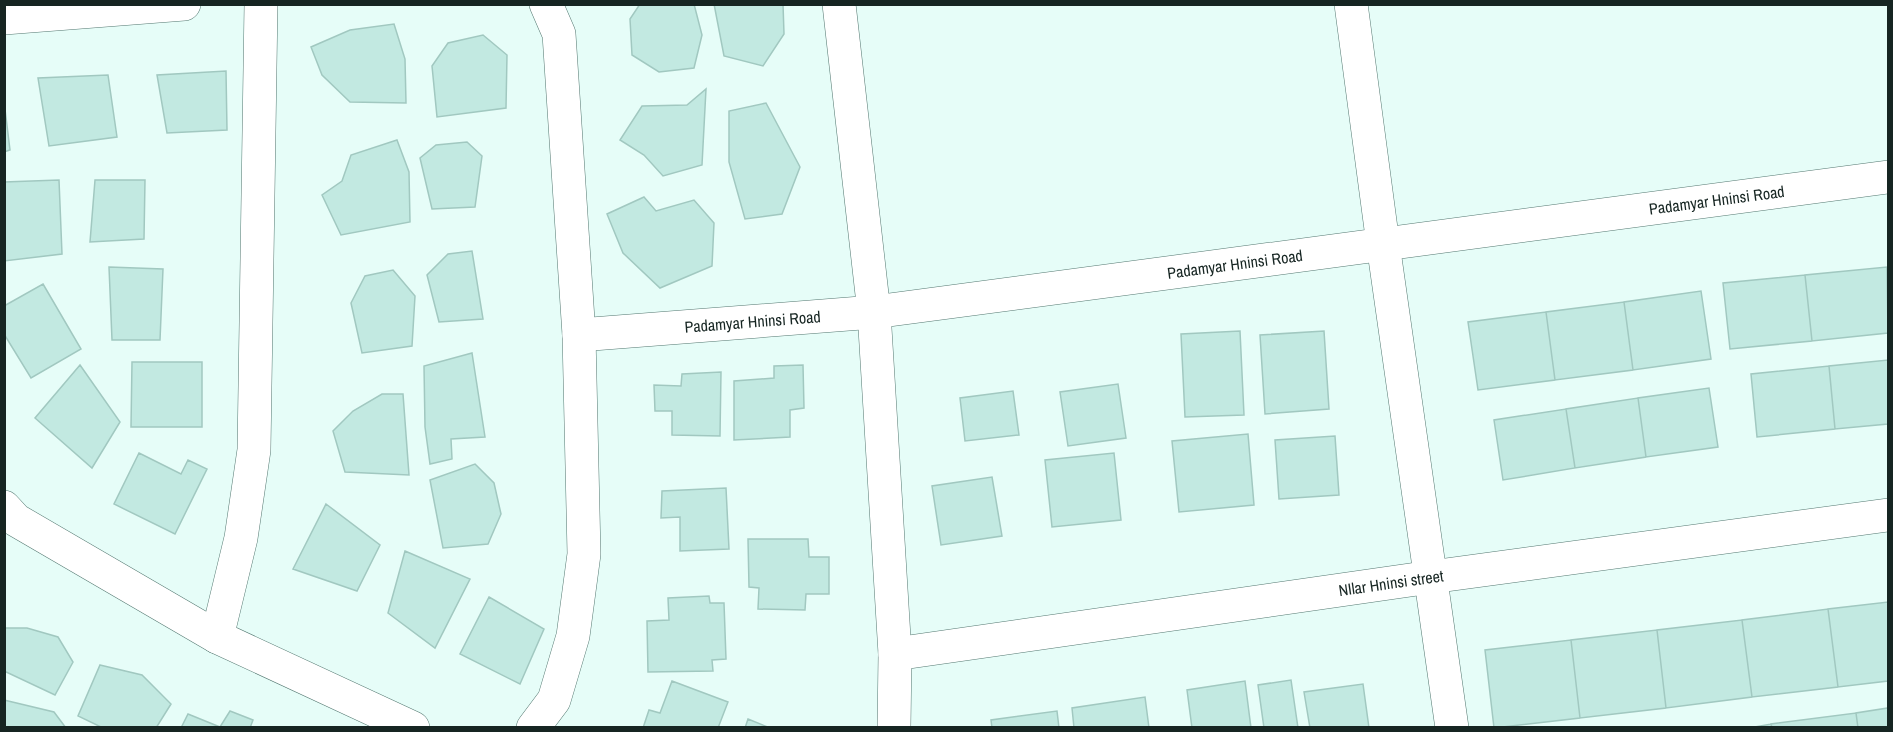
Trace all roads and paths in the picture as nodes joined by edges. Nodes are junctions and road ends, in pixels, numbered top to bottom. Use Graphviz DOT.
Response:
graph roads {
  1 [pos="184,4"];
  2 [pos="261,4"];
  3 [pos="546,4"];
  4 [pos="839,4"];
  5 [pos="1351,4"];
  6 [pos="4,18"];
  7 [pos="1888,177"];
  8 [pos="1383,244"];
  9 [pos="874,312"];
  10 [pos="579,335"];
  11 [pos="4,507"];
  12 [pos="1888,516"];
  13 [pos="1431,577"];
  14 [pos="218,637"];
  15 [pos="895,654"];
  16 [pos="413,728"];
  17 [pos="533,728"];
  18 [pos="894,728"];
  19 [pos="1452,728"];
  1 -- 6 [label="street"];
  2 -- 14 [label="street"];
  3 -- 10 [label="street"];
  4 -- 9 [label="street"];
  5 -- 8 [label="street"];
  7 -- 8 [label="street, Padamyar Hninsi Road"];
  8 -- 9 [label="street, Padamyar Hninsi Road"];
  8 -- 13 [label="street"];
  9 -- 10 [label="street, Padamyar Hninsi Road"];
  9 -- 15 [label="street"];
  10 -- 17 [label="street"];
  11 -- 14 [label="street"];
  12 -- 13 [label="street, NIlar Hninsi street"];
  13 -- 15 [label="street, NIlar Hninsi street"];
  13 -- 19 [label="street"];
  14 -- 16 [label="street"];
  15 -- 18 [label="street"];
}
